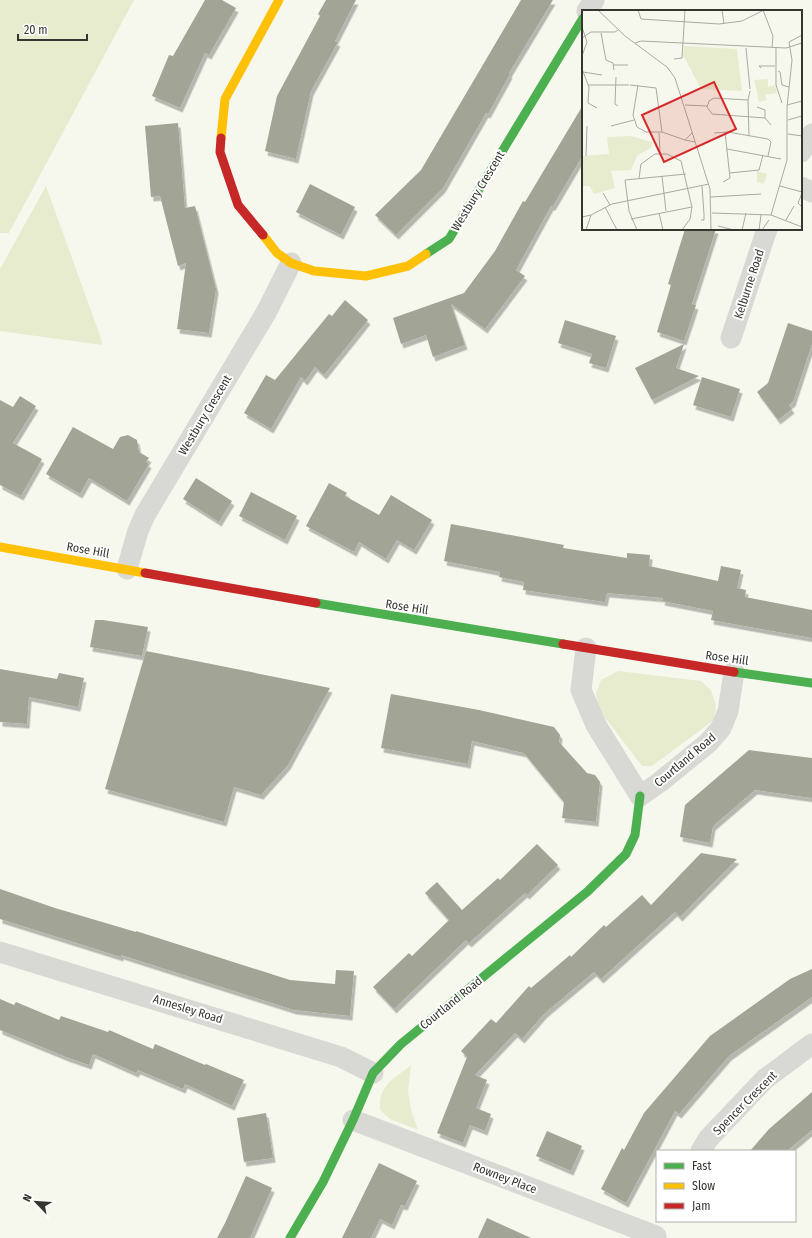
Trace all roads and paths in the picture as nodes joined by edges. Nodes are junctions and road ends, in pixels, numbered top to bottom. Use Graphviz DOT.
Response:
graph roads {
  1 [pos="280,0"];
  2 [pos="594,0"];
  3 [pos="588,10"];
  4 [pos="582,20"];
  5 [pos="812,134"];
  6 [pos="802,150"];
  7 [pos="802,187"];
  8 [pos="812,192"];
  9 [pos="767,230"];
  10 [pos="291,263"];
  11 [pos="731,338"];
  12 [pos="0,547"];
  13 [pos="127,569"];
  14 [pos="586,648"];
  15 [pos="734,672"];
  16 [pos="812,683"];
  17 [pos="640,796"];
  18 [pos="0,952"];
  19 [pos="812,1044"];
  20 [pos="373,1073"];
  21 [pos="353,1120"];
  22 [pos="702,1150"];
  23 [pos="659,1232"];
  24 [pos="290,1238"];
  1 -- 10 [label="street, Westbury Crescent"];
  2 -- 3 [label="street"];
  4 -- 10 [label="street, Westbury Crescent"];
  5 -- 6 [label="street"];
  7 -- 8 [label="street"];
  9 -- 11 [label="street, Kelburne Road"];
  10 -- 13 [label="street, Westbury Crescent"];
  12 -- 13 [label="street, Rose Hill"];
  13 -- 14 [label="street, Rose Hill"];
  14 -- 15 [label="street, Rose Hill"];
  14 -- 17 [label="street"];
  15 -- 16 [label="street, Rose Hill"];
  15 -- 17 [label="street, Courtland Road"];
  17 -- 20 [label="street, Courtland Road"];
  18 -- 20 [label="street, Annesley Road"];
  19 -- 22 [label="street, Spencer Crescent"];
  20 -- 21 [label="street, Courtland Road"];
  21 -- 23 [label="street, Rowney Place"];
  21 -- 24 [label="street, Courtland Road"];
}
